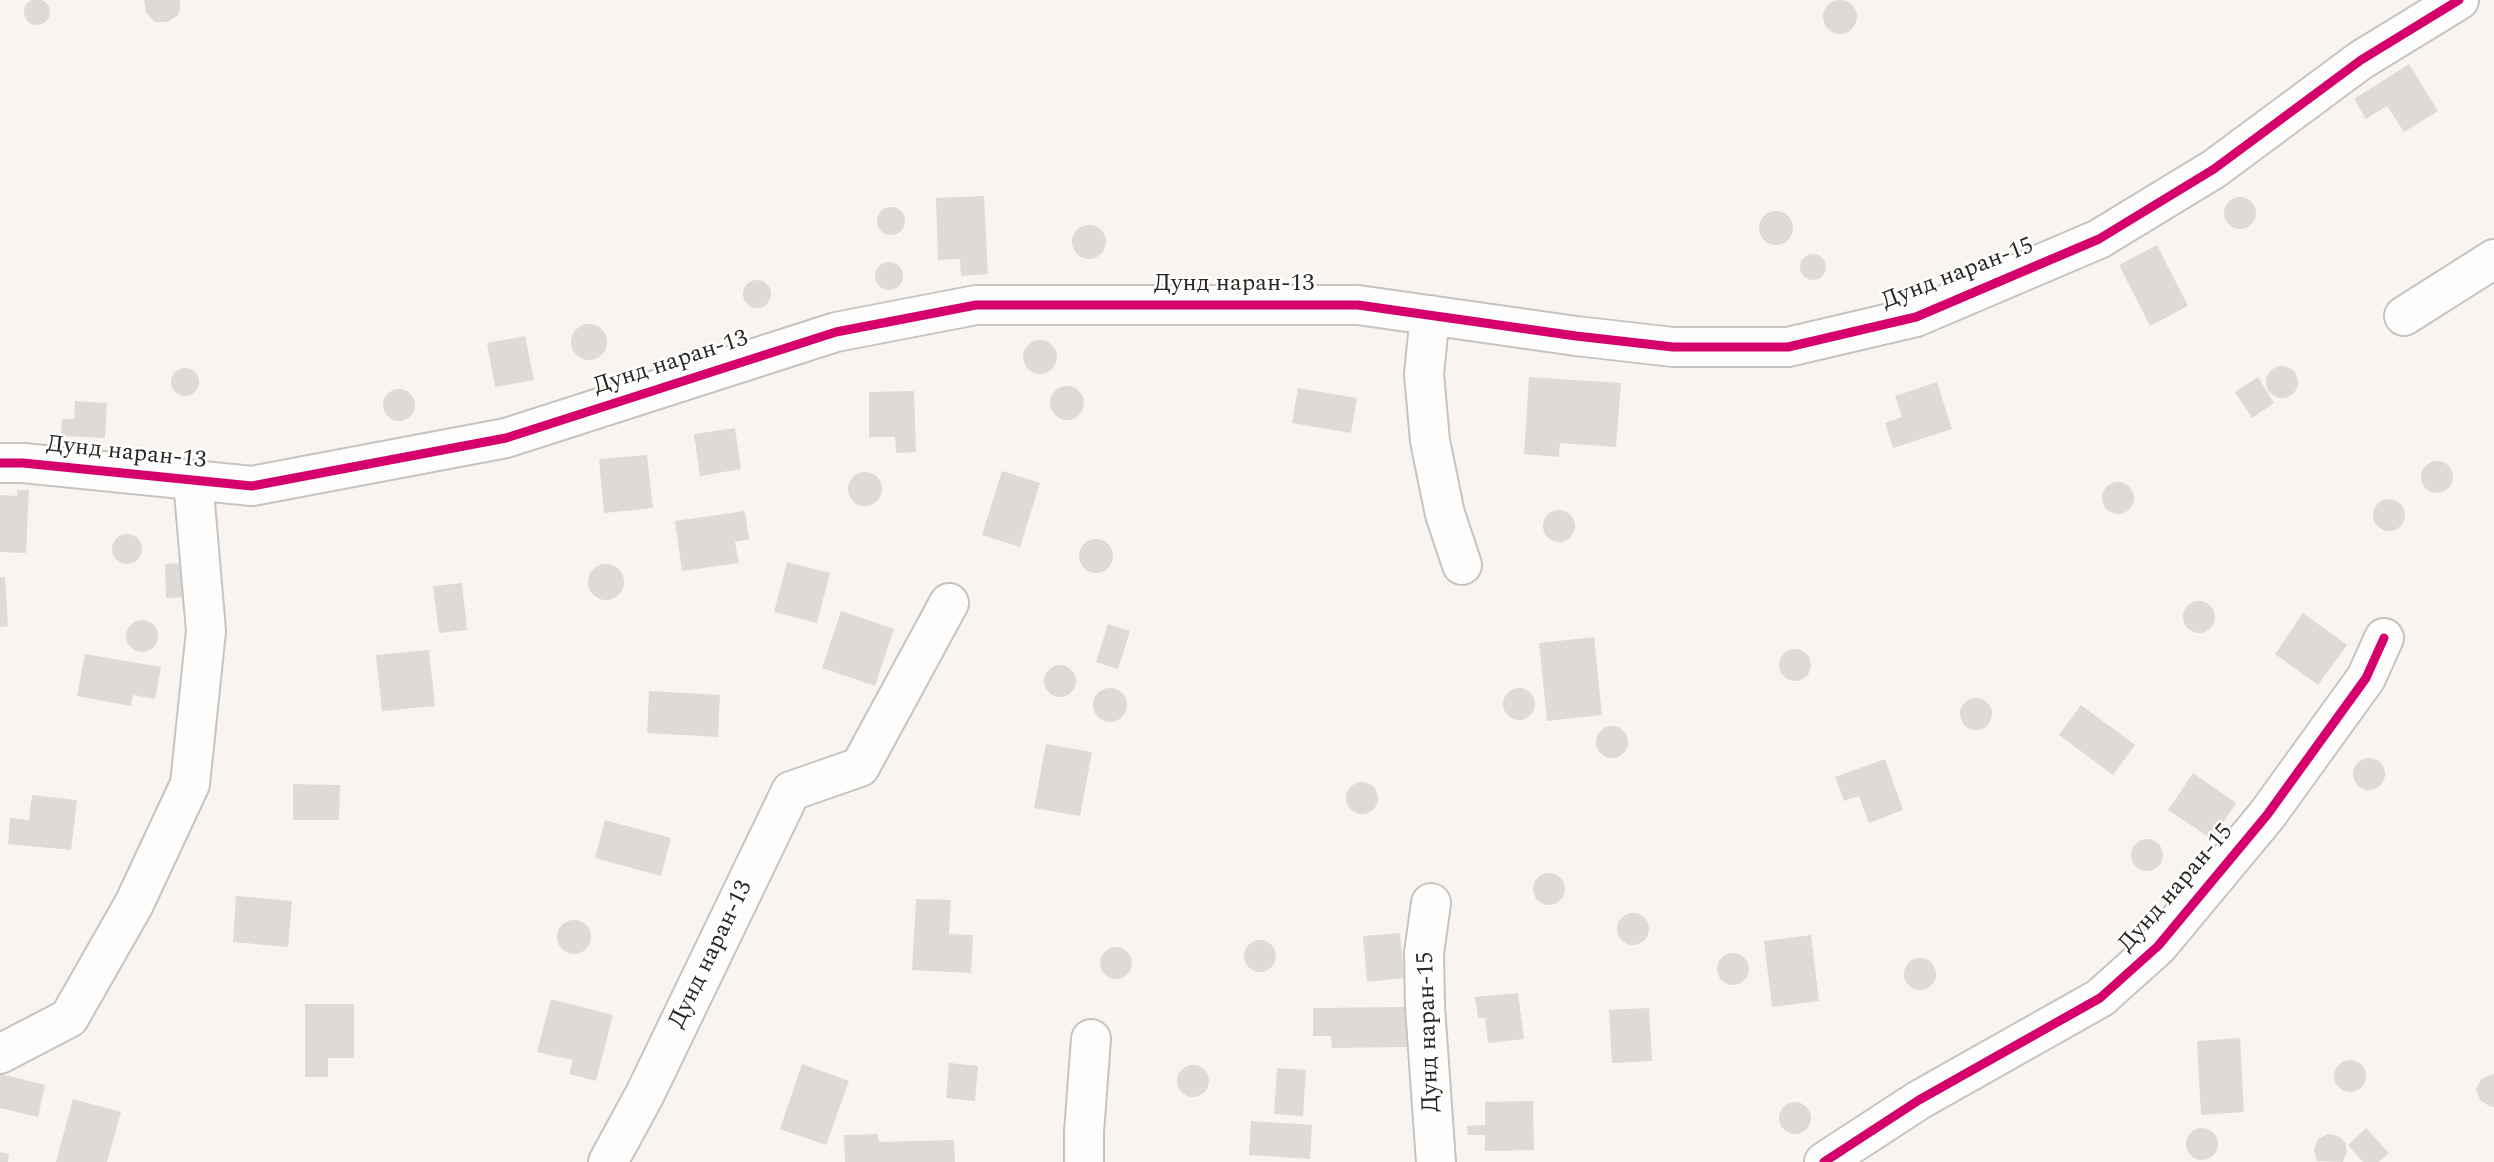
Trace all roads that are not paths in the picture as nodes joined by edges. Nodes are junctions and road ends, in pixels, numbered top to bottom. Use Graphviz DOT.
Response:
graph roads {
  1 [pos="2459,0"];
  2 [pos="2494,259"];
  3 [pos="1358,304"];
  4 [pos="1430,315"];
  5 [pos="2403,316"];
  6 [pos="0,463"];
  7 [pos="193,480"];
  8 [pos="1462,565"];
  9 [pos="950,603"];
  10 [pos="2384,638"];
  11 [pos="1431,903"];
  12 [pos="1091,1039"];
  13 [pos="0,1054"];
  14 [pos="608,1162"];
  15 [pos="1084,1162"];
  16 [pos="1436,1162"];
  17 [pos="1825,1162"];
  1 -- 4 [label="street, Дунд наран-15"];
  2 -- 5 [label="street"];
  3 -- 4 [label="street, Дунд наран-15"];
  3 -- 7 [label="street, Дунд наран-13"];
  4 -- 8 [label="street"];
  6 -- 7 [label="street, Дунд наран-13"];
  7 -- 13 [label="street, Дунд наран-13"];
  9 -- 14 [label="street, Дунд наран-13"];
  10 -- 17 [label="street, Дунд наран-15"];
  11 -- 16 [label="street, Дунд наран-15"];
  12 -- 15 [label="street"];
}
